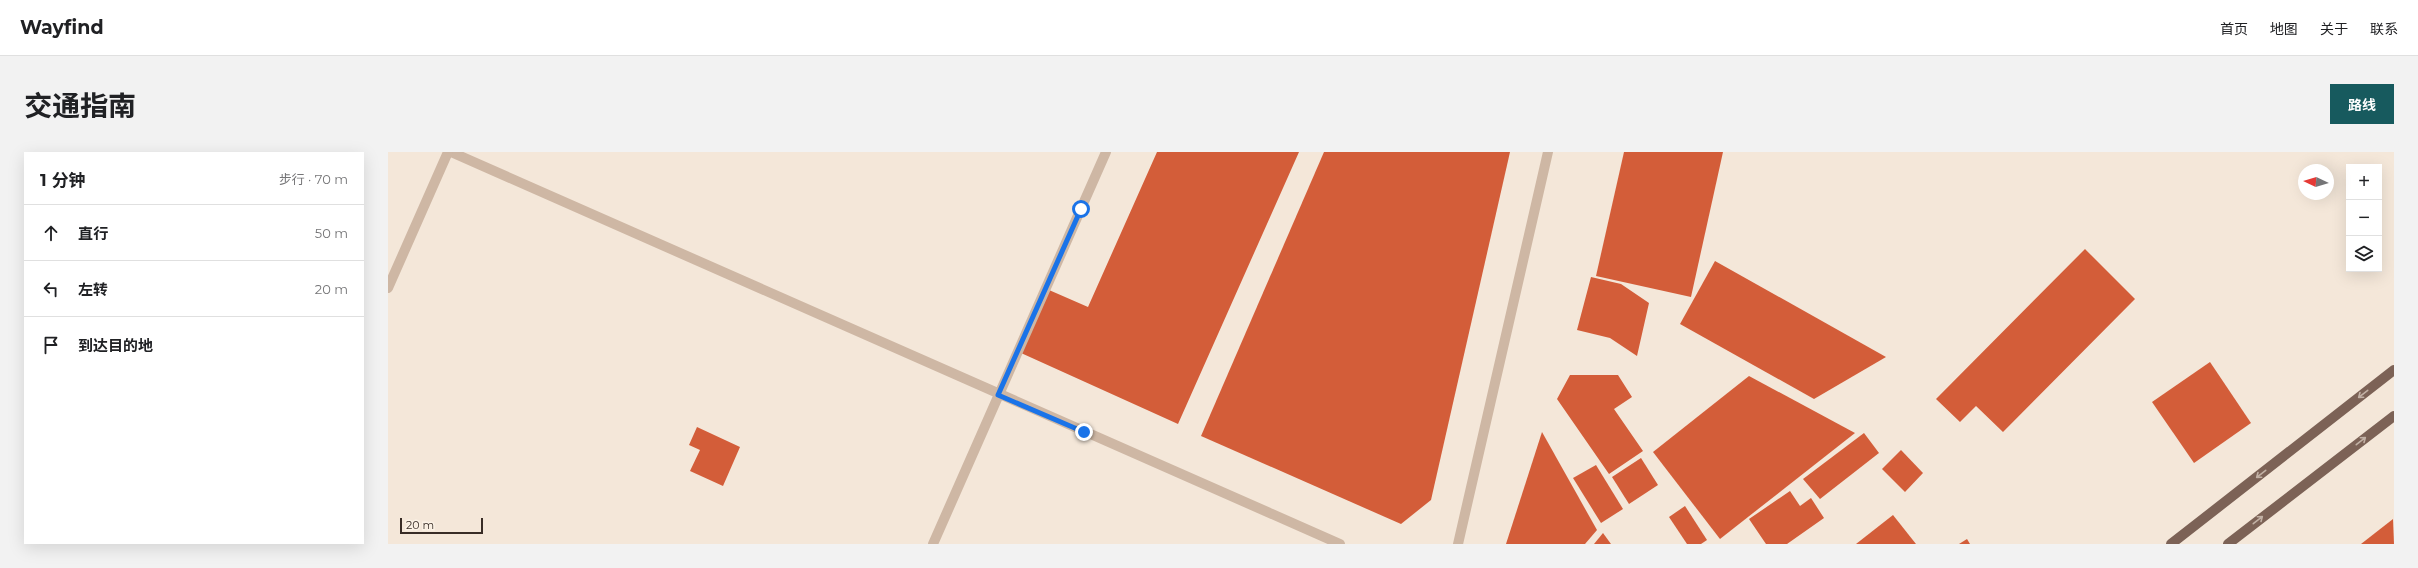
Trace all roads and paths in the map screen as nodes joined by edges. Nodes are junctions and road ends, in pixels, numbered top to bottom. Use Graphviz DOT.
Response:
graph roads {
  1 [pos="450,152"];
  2 [pos="1106,152"];
  3 [pos="1548,152"];
  4 [pos="388,288"];
  5 [pos="2394,370"];
  6 [pos="998,395"];
  7 [pos="2394,416"];
  8 [pos="933,544"];
  9 [pos="1340,544"];
  10 [pos="1458,544"];
  11 [pos="2170,544"];
  12 [pos="2228,544"];
  1 -- 4 [label="street"];
  1 -- 6 [label="street"];
  2 -- 6 [label="street"];
  3 -- 10 [label="street"];
  5 -- 11 [label="main road, one-way"];
  6 -- 8 [label="street"];
  6 -- 9 [label="street"];
  12 -- 7 [label="main road, one-way"];
}
